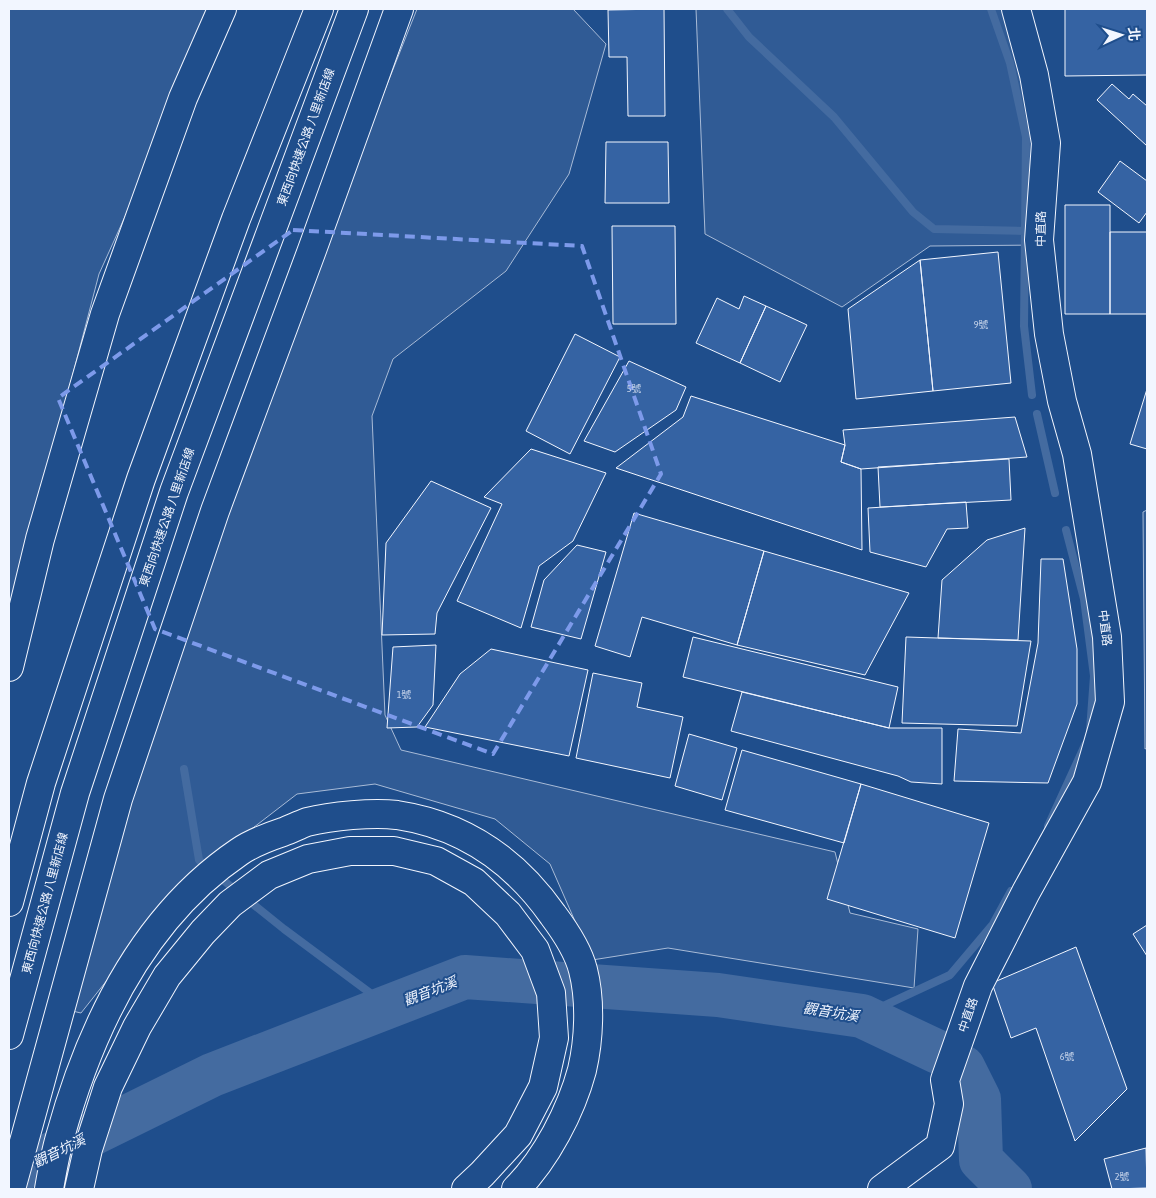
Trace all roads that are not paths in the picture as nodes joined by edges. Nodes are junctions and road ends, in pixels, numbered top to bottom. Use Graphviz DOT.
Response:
graph roads {
  1 [pos="222,9"];
  2 [pos="319,9"];
  3 [pos="354,9"];
  4 [pos="399,9"];
  5 [pos="1016,9"];
  6 [pos="9,667"];
  7 [pos="9,902"];
  8 [pos="9,1035"];
  9 [pos="10,1189"];
  10 [pos="49,1189"];
  11 [pos="79,1189"];
  12 [pos="466,1189"];
  13 [pos="516,1189"];
  14 [pos="882,1189"];
  1 -- 6 [label="main road"];
  2 -- 7 [label="main road"];
  3 -- 8 [label="main road, 東西向快速公路 八里新店線"];
  4 -- 9 [label="main road"];
  5 -- 14 [label="main road, 中直路"];
  10 -- 13 [label="main road"];
  11 -- 12 [label="main road"];
}
